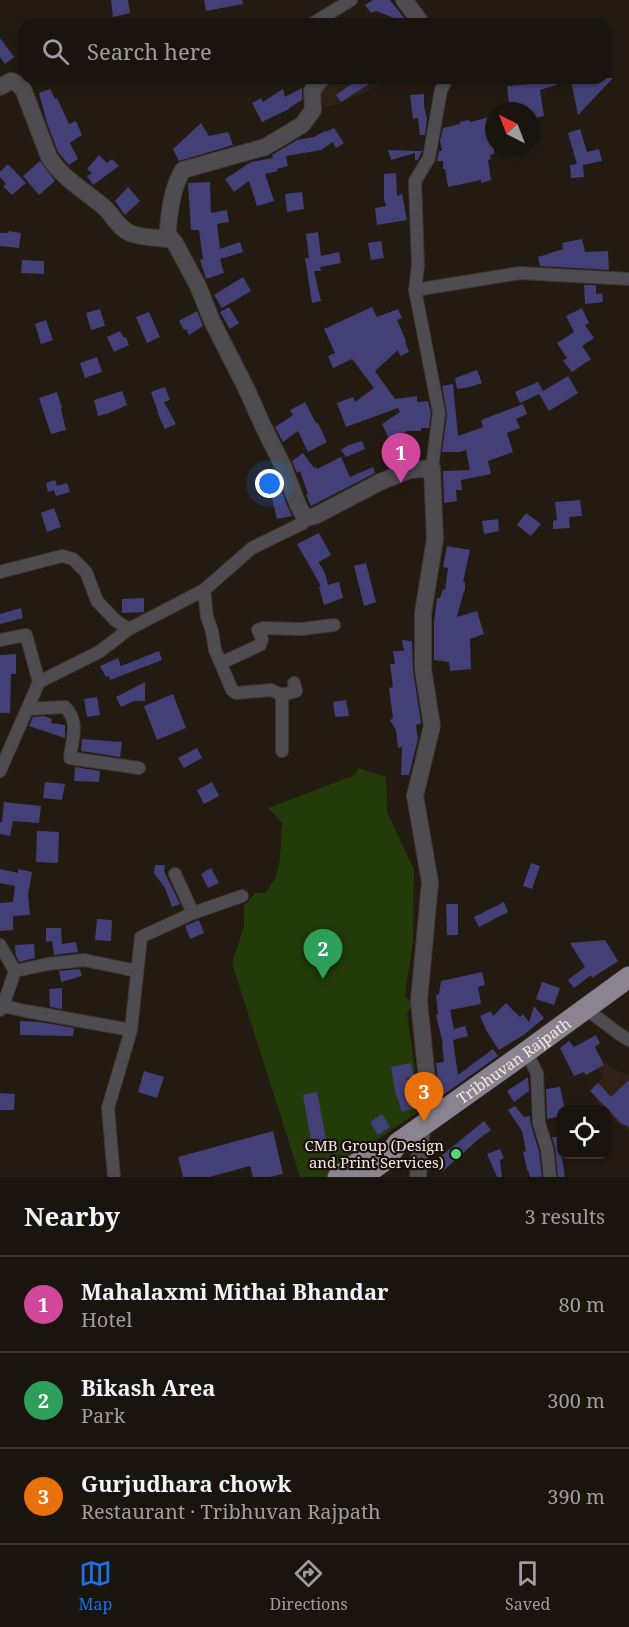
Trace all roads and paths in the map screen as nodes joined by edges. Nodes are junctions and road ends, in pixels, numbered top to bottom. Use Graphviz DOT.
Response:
graph roads {
  1 [pos="351,0"];
  2 [pos="404,0"];
  3 [pos="322,18"];
  4 [pos="418,18"];
  5 [pos="18,84"];
  6 [pos="18,84"];
  7 [pos="317,84"];
  8 [pos="444,84"];
  9 [pos="0,87"];
  10 [pos="167,239"];
  11 [pos="629,279"];
  12 [pos="415,290"];
  13 [pos="432,468"];
  14 [pos="304,518"];
  15 [pos="0,572"];
  16 [pos="204,590"];
  17 [pos="334,625"];
  18 [pos="129,629"];
  19 [pos="0,640"];
  20 [pos="221,663"];
  21 [pos="39,682"];
  22 [pos="294,683"];
  23 [pos="282,695"];
  24 [pos="28,710"];
  25 [pos="282,751"];
  26 [pos="139,768"];
  27 [pos="0,771"];
  28 [pos="175,874"];
  29 [pos="242,896"];
  30 [pos="193,913"];
  31 [pos="0,945"];
  32 [pos="136,970"];
  33 [pos="15,971"];
  34 [pos="629,977"];
  35 [pos="2,1008"];
  36 [pos="586,1009"];
  37 [pos="131,1030"];
  38 [pos="629,1040"];
  39 [pos="526,1052"];
  40 [pos="427,1122"];
  41 [pos="398,1143"];
  42 [pos="114,1177"];
  43 [pos="339,1177"];
  44 [pos="362,1177"];
  45 [pos="418,1177"];
  46 [pos="550,1177"];
  1 -- 3 [label="street"];
  2 -- 4 [label="street"];
  5 -- 10 [label="street"];
  6 -- 9 [label="street"];
  7 -- 10 [label="street"];
  8 -- 12 [label="street"];
  10 -- 14 [label="street"];
  11 -- 12 [label="street"];
  12 -- 13 [label="street"];
  13 -- 14 [label="street"];
  13 -- 40 [label="street"];
  14 -- 16 [label="street"];
  15 -- 18 [label="street"];
  16 -- 18 [label="street"];
  16 -- 20 [label="street"];
  17 -- 20 [label="street"];
  18 -- 21 [label="street"];
  19 -- 21 [label="street"];
  20 -- 23 [label="street"];
  21 -- 24 [label="street"];
  22 -- 23 [label="street"];
  23 -- 25 [label="street"];
  24 -- 26 [label="street"];
  24 -- 27 [label="street"];
  28 -- 30 [label="street"];
  29 -- 30 [label="street"];
  30 -- 32 [label="street"];
  31 -- 33 [label="street"];
  32 -- 33 [label="street"];
  32 -- 37 [label="street"];
  33 -- 35 [label="street"];
  34 -- 36 [label="highway, Tribhuvan Rajpath"];
  35 -- 37 [label="street"];
  36 -- 38 [label="street"];
  36 -- 39 [label="highway, Tribhuvan Rajpath"];
  37 -- 42 [label="street"];
  39 -- 40 [label="highway, Tribhuvan Rajpath"];
  39 -- 46 [label="street"];
  40 -- 41 [label="highway, Tribhuvan Rajpath"];
  40 -- 45 [label="street"];
  41 -- 43 [label="highway, Tribhuvan Rajpath"];
  41 -- 44 [label="highway, Tribhuvan Rajpath"];
}
